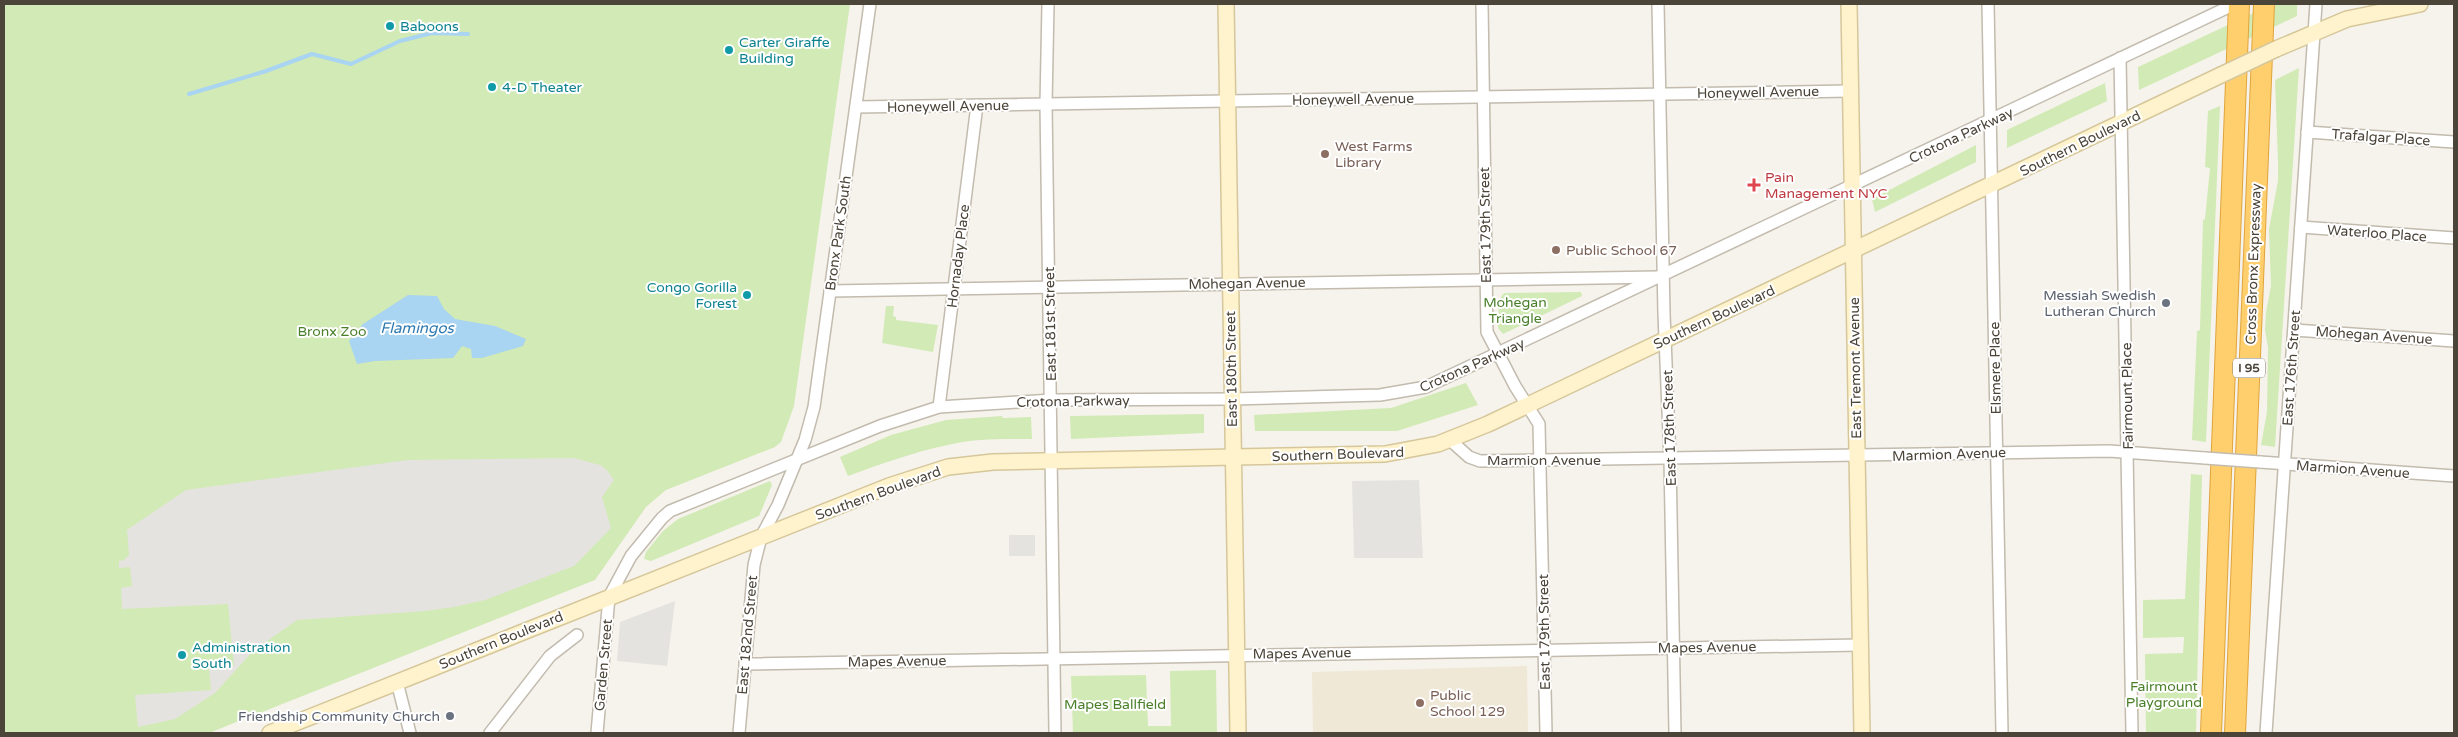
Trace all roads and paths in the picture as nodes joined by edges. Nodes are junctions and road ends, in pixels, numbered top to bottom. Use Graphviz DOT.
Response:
graph roads {
  1 [pos="870,4"];
  2 [pos="1048,4"];
  3 [pos="1226,4"];
  4 [pos="1482,4"];
  5 [pos="1658,4"];
  6 [pos="1849,4"];
  7 [pos="1988,4"];
  8 [pos="2264,4"];
  9 [pos="2316,4"];
  10 [pos="2420,4"];
  11 [pos="2233,6"];
  12 [pos="2314,32"];
  13 [pos="2120,58"];
  14 [pos="1850,91"];
  15 [pos="1660,93"];
  16 [pos="1483,97"];
  17 [pos="1226,100"];
  18 [pos="1046,104"];
  19 [pos="977,105"];
  20 [pos="856,108"];
  21 [pos="1990,121"];
  22 [pos="2122,123"];
  23 [pos="2307,132"];
  24 [pos="2454,142"];
  25 [pos="1993,185"];
  26 [pos="1852,187"];
  27 [pos="2301,227"];
  28 [pos="2454,238"];
  29 [pos="1853,251"];
  30 [pos="1663,276"];
  31 [pos="1486,279"];
  32 [pos="1230,284"];
  33 [pos="1050,287"];
  34 [pos="954,288"];
  35 [pos="830,291"];
  36 [pos="2294,330"];
  37 [pos="1666,339"];
  38 [pos="2454,341"];
  39 [pos="1498,354"];
  40 [pos="1052,400"];
  41 [pos="1232,400"];
  42 [pos="1527,406"];
  43 [pos="939,408"];
  44 [pos="1450,440"];
  45 [pos="1996,452"];
  46 [pos="2128,452"];
  47 [pos="1234,456"];
  48 [pos="1857,456"];
  49 [pos="1670,459"];
  50 [pos="796,460"];
  51 [pos="1050,460"];
  52 [pos="1540,460"];
  53 [pos="2284,464"];
  54 [pos="2454,476"];
  55 [pos="761,537"];
  56 [pos="609,597"];
  57 [pos="577,635"];
  58 [pos="1860,645"];
  59 [pos="1673,647"];
  60 [pos="1544,650"];
  61 [pos="1236,654"];
  62 [pos="1053,658"];
  63 [pos="745,664"];
  64 [pos="397,682"];
  65 [pos="270,733"];
  66 [pos="410,733"];
  67 [pos="490,733"];
  68 [pos="597,733"];
  69 [pos="739,733"];
  70 [pos="1055,733"];
  71 [pos="1238,733"];
  72 [pos="1546,733"];
  73 [pos="1674,733"];
  74 [pos="1862,733"];
  75 [pos="2002,733"];
  76 [pos="2132,733"];
  77 [pos="2211,733"];
  78 [pos="2235,733"];
  79 [pos="2266,733"];
  1 -- 20 [label="street, Bronx Park South"];
  2 -- 18 [label="street, East 181st Street"];
  3 -- 17 [label="main road, East 180th Street"];
  4 -- 16 [label="street, East 179th Street"];
  5 -- 15 [label="street, East 178th Street"];
  6 -- 14 [label="main road, East Tremont Avenue"];
  7 -- 21 [label="street, Elsmere Place"];
  8 -- 78 [label="highway, Cross Bronx Expressway / I 95"];
  9 -- 12 [label="street, East 176th Street"];
  10 -- 12 [label="main road, Southern Boulevard"];
  11 -- 13 [label="street, Crotona Parkway"];
  11 -- 77 [label="highway, Cross Bronx Expressway / I 95"];
  12 -- 22 [label="main road, Southern Boulevard, bridge"];
  12 -- 23 [label="street, East 176th Street"];
  13 -- 21 [label="street, Crotona Parkway"];
  13 -- 22 [label="street, Fairmount Place"];
  14 -- 15 [label="street, Honeywell Avenue"];
  14 -- 26 [label="main road, East Tremont Avenue"];
  15 -- 16 [label="street, Honeywell Avenue"];
  15 -- 30 [label="street, East 178th Street"];
  16 -- 17 [label="street, Honeywell Avenue"];
  16 -- 31 [label="street, East 179th Street"];
  17 -- 18 [label="street, Honeywell Avenue"];
  17 -- 32 [label="main road, East 180th Street"];
  18 -- 19 [label="street, Honeywell Avenue"];
  18 -- 33 [label="street, East 181st Street"];
  19 -- 20 [label="street, Honeywell Avenue"];
  19 -- 34 [label="street, Hornaday Place"];
  20 -- 35 [label="street, Bronx Park South"];
  21 -- 25 [label="street, Elsmere Place"];
  21 -- 26 [label="street, Crotona Parkway"];
  22 -- 25 [label="main road, Southern Boulevard"];
  22 -- 46 [label="street, Fairmount Place"];
  23 -- 24 [label="street, Trafalgar Place"];
  23 -- 27 [label="street, East 176th Street"];
  25 -- 29 [label="main road, Southern Boulevard"];
  25 -- 45 [label="street, Elsmere Place"];
  26 -- 29 [label="main road, East Tremont Avenue"];
  26 -- 30 [label="street, Crotona Parkway"];
  27 -- 28 [label="street, Waterloo Place"];
  27 -- 36 [label="street, East 176th Street"];
  29 -- 37 [label="main road, Southern Boulevard"];
  29 -- 48 [label="main road, East Tremont Avenue"];
  30 -- 31 [label="street, Mohegan Avenue"];
  30 -- 37 [label="street, East 178th Street"];
  30 -- 39 [label="street, Crotona Parkway"];
  31 -- 32 [label="street, Mohegan Avenue"];
  31 -- 39 [label="street, East 179th Street"];
  32 -- 33 [label="street, Mohegan Avenue"];
  32 -- 41 [label="main road, East 180th Street"];
  33 -- 34 [label="street, Mohegan Avenue"];
  33 -- 40 [label="street, East 181st Street"];
  34 -- 35 [label="street, Mohegan Avenue"];
  34 -- 43 [label="street, Hornaday Place"];
  35 -- 50 [label="street, Bronx Park South"];
  36 -- 38 [label="street, Mohegan Avenue"];
  36 -- 53 [label="street, East 176th Street"];
  37 -- 42 [label="main road, Southern Boulevard"];
  37 -- 49 [label="street, East 178th Street"];
  39 -- 41 [label="street, Crotona Parkway"];
  39 -- 42 [label="street, East 179th Street"];
  40 -- 41 [label="street, Crotona Parkway"];
  40 -- 43 [label="street, Crotona Parkway"];
  40 -- 51 [label="street, East 181st Street"];
  41 -- 47 [label="main road, East 180th Street"];
  42 -- 44 [label="main road, Southern Boulevard"];
  42 -- 52 [label="street, East 179th Street"];
  43 -- 50 [label="street, Crotona Parkway"];
  44 -- 47 [label="main road, Southern Boulevard"];
  44 -- 52 [label="street, Marmion Avenue"];
  45 -- 46 [label="street, Marmion Avenue"];
  45 -- 48 [label="street, Marmion Avenue"];
  45 -- 75 [label="street, Elsmere Place"];
  46 -- 53 [label="street, Marmion Avenue, bridge"];
  46 -- 76 [label="street, Fairmount Place"];
  47 -- 51 [label="main road, Southern Boulevard"];
  47 -- 61 [label="main road, East 180th Street"];
  48 -- 49 [label="street, Marmion Avenue"];
  48 -- 58 [label="main road, East Tremont Avenue"];
  49 -- 52 [label="street, Marmion Avenue"];
  49 -- 59 [label="street, East 178th Street"];
  50 -- 55 [label="street, Bronx Park South"];
  50 -- 56 [label="street, Crotona Parkway"];
  51 -- 55 [label="main road, Southern Boulevard"];
  51 -- 62 [label="street, East 181st Street"];
  52 -- 60 [label="street, East 179th Street"];
  53 -- 54 [label="street, Marmion Avenue"];
  53 -- 79 [label="street, East 176th Street"];
  55 -- 56 [label="main road, Southern Boulevard"];
  55 -- 63 [label="street, East 182nd Street"];
  56 -- 64 [label="main road, Southern Boulevard"];
  56 -- 68 [label="street, Garden Street"];
  57 -- 67 [label="street"];
  58 -- 59 [label="street, Mapes Avenue"];
  58 -- 74 [label="main road, East Tremont Avenue"];
  59 -- 60 [label="street, Mapes Avenue"];
  59 -- 73 [label="street, East 178th Street"];
  60 -- 61 [label="street, Mapes Avenue"];
  60 -- 72 [label="street, East 179th Street"];
  61 -- 62 [label="street, Mapes Avenue"];
  61 -- 71 [label="main road, East 180th Street"];
  62 -- 63 [label="street, Mapes Avenue"];
  62 -- 70 [label="street, East 181st Street"];
  63 -- 69 [label="street, East 182nd Street"];
  64 -- 65 [label="main road, Southern Boulevard"];
  64 -- 66 [label="street"];
}
